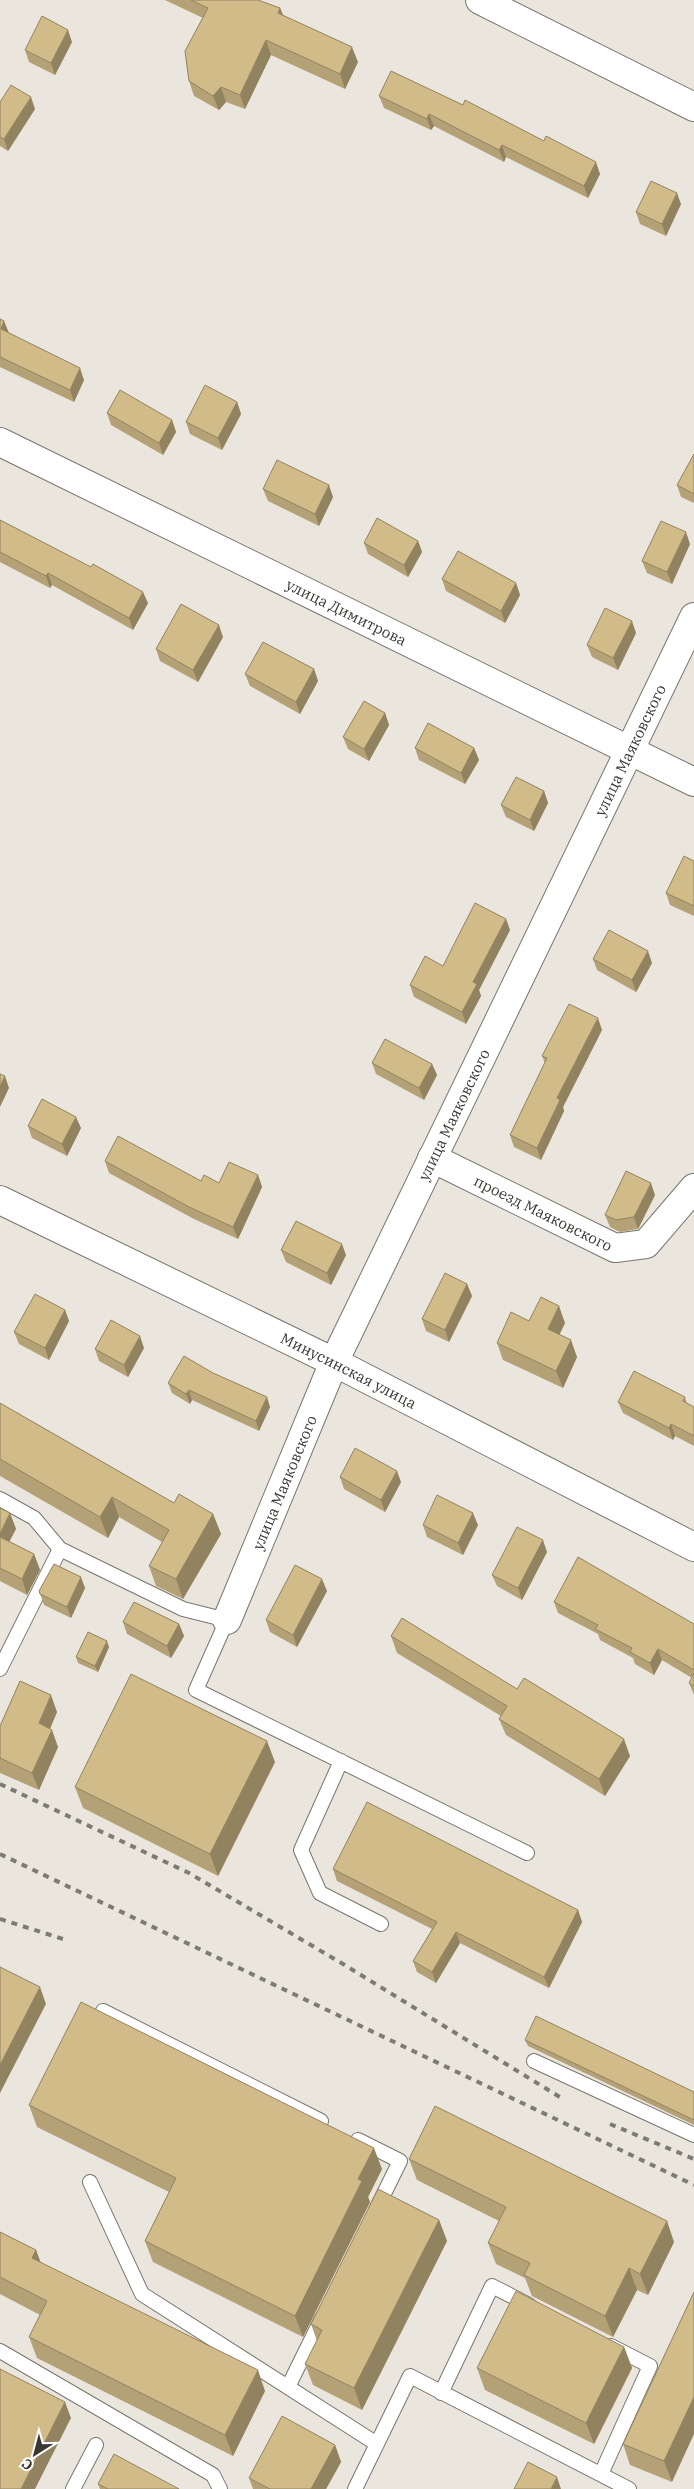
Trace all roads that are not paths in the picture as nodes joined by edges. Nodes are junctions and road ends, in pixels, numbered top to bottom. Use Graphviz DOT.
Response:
graph roads {
  1 [pos="480,0"];
  2 [pos="694,107"];
  3 [pos="0,442"];
  4 [pos="694,617"];
  5 [pos="630,750"];
  6 [pos="694,782"];
  7 [pos="432,1158"];
  8 [pos="694,1188"];
  9 [pos="0,1200"];
  10 [pos="334,1362"];
  11 [pos="0,1499"];
  12 [pos="694,1547"];
  13 [pos="60,1549"];
  14 [pos="227,1620"];
  15 [pos="0,1669"];
  16 [pos="340,1761"];
  17 [pos="527,1853"];
  18 [pos="381,1924"];
  19 [pos="102,2011"];
  20 [pos="534,2061"];
  21 [pos="330,2126"];
  22 [pos="348,2135"];
  23 [pos="694,2135"];
  24 [pos="90,2182"];
  25 [pos="370,2222"];
  26 [pos="327,2309"];
  27 [pos="545,2313"];
  28 [pos="598,2340"];
  29 [pos="0,2351"];
  30 [pos="288,2387"];
  31 [pos="441,2393"];
  32 [pos="378,2444"];
  33 [pos="96,2445"];
  34 [pos="601,2474"];
  35 [pos="73,2489"];
  36 [pos="220,2489"];
  37 [pos="355,2489"];
  38 [pos="629,2489"];
  1 -- 2 [label="street"];
  3 -- 5 [label="street, улица Димитрова"];
  4 -- 5 [label="street, улица Маяковского"];
  5 -- 6 [label="street, улица Димитрова"];
  5 -- 7 [label="street, улица Маяковского"];
  7 -- 8 [label="street, проезд Маяковского"];
  7 -- 10 [label="street, улица Маяковского"];
  9 -- 10 [label="street, Минусинская улица"];
  10 -- 12 [label="street, Минусинская улица"];
  10 -- 14 [label="street, улица Маяковского"];
  11 -- 13 [label="lane"];
  13 -- 14 [label="lane"];
  13 -- 15 [label="lane"];
  14 -- 16 [label="lane"];
  16 -- 17 [label="lane"];
  16 -- 18 [label="lane"];
  19 -- 21 [label="lane"];
  20 -- 23 [label="lane"];
  22 -- 25 [label="lane"];
  24 -- 30 [label="lane"];
  26 -- 30 [label="lane"];
  27 -- 31 [label="lane"];
  28 -- 34 [label="lane"];
  29 -- 36 [label="lane"];
  30 -- 32 [label="lane"];
  31 -- 32 [label="lane"];
  31 -- 34 [label="lane"];
  32 -- 37 [label="lane"];
  33 -- 35 [label="lane"];
  34 -- 38 [label="lane"];
}
